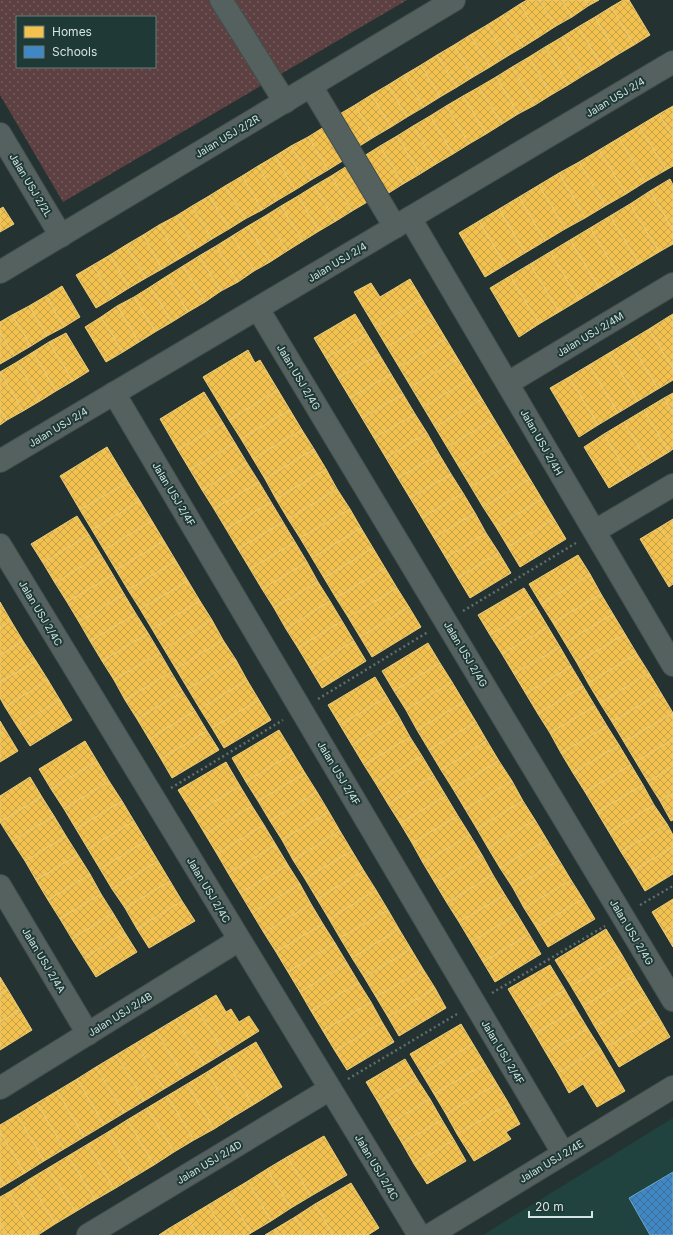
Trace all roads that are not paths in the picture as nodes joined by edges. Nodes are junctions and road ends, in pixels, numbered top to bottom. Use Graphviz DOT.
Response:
graph roads {
  1 [pos="221,0"];
  2 [pos="454,0"];
  3 [pos="673,62"];
  4 [pos="311,86"];
  5 [pos="285,102"];
  6 [pos="0,134"];
  7 [pos="403,222"];
  8 [pos="62,236"];
  9 [pos="0,272"];
  10 [pos="673,284"];
  11 [pos="258,308"];
  12 [pos="508,384"];
  13 [pos="114,393"];
  14 [pos="0,461"];
  15 [pos="673,486"];
  16 [pos="595,532"];
  17 [pos="0,545"];
  18 [pos="673,665"];
  19 [pos="0,886"];
  20 [pos="239,940"];
  21 [pos="673,1000"];
  22 [pos="88,1034"];
  23 [pos="673,1086"];
  24 [pos="0,1088"];
  25 [pos="330,1089"];
  26 [pos="563,1154"];
  27 [pos="88,1235"];
  28 [pos="419,1235"];
  29 [pos="430,1235"];
  1 -- 5 [label="street"];
  2 -- 4 [label="street, Jalan USJ 2/2R"];
  3 -- 7 [label="street, Jalan USJ 2/4"];
  4 -- 5 [label="street, Jalan USJ 2/2R"];
  4 -- 7 [label="street, Jalan USJ 2/4H"];
  5 -- 8 [label="street, Jalan USJ 2/2R"];
  6 -- 8 [label="street, Jalan USJ 2/2L"];
  7 -- 11 [label="street, Jalan USJ 2/4"];
  7 -- 12 [label="street, Jalan USJ 2/4H"];
  8 -- 9 [label="street, Jalan USJ 2/2R"];
  10 -- 12 [label="street, Jalan USJ 2/4M"];
  11 -- 13 [label="street, Jalan USJ 2/4"];
  11 -- 21 [label="street, Jalan USJ 2/4G"];
  12 -- 16 [label="street, Jalan USJ 2/4H"];
  13 -- 14 [label="street, Jalan USJ 2/4"];
  13 -- 26 [label="street, Jalan USJ 2/4F"];
  15 -- 16 [label="street"];
  16 -- 18 [label="street, Jalan USJ 2/4H"];
  17 -- 20 [label="street, Jalan USJ 2/4C"];
  19 -- 22 [label="street, Jalan USJ 2/4A"];
  20 -- 22 [label="street, Jalan USJ 2/4B"];
  20 -- 25 [label="street, Jalan USJ 2/4C"];
  22 -- 24 [label="street, Jalan USJ 2/4B"];
  23 -- 26 [label="street, Jalan USJ 2/4E"];
  25 -- 27 [label="street, Jalan USJ 2/4D"];
  25 -- 28 [label="street, Jalan USJ 2/4C"];
  26 -- 29 [label="street, Jalan USJ 2/4E"];
}
